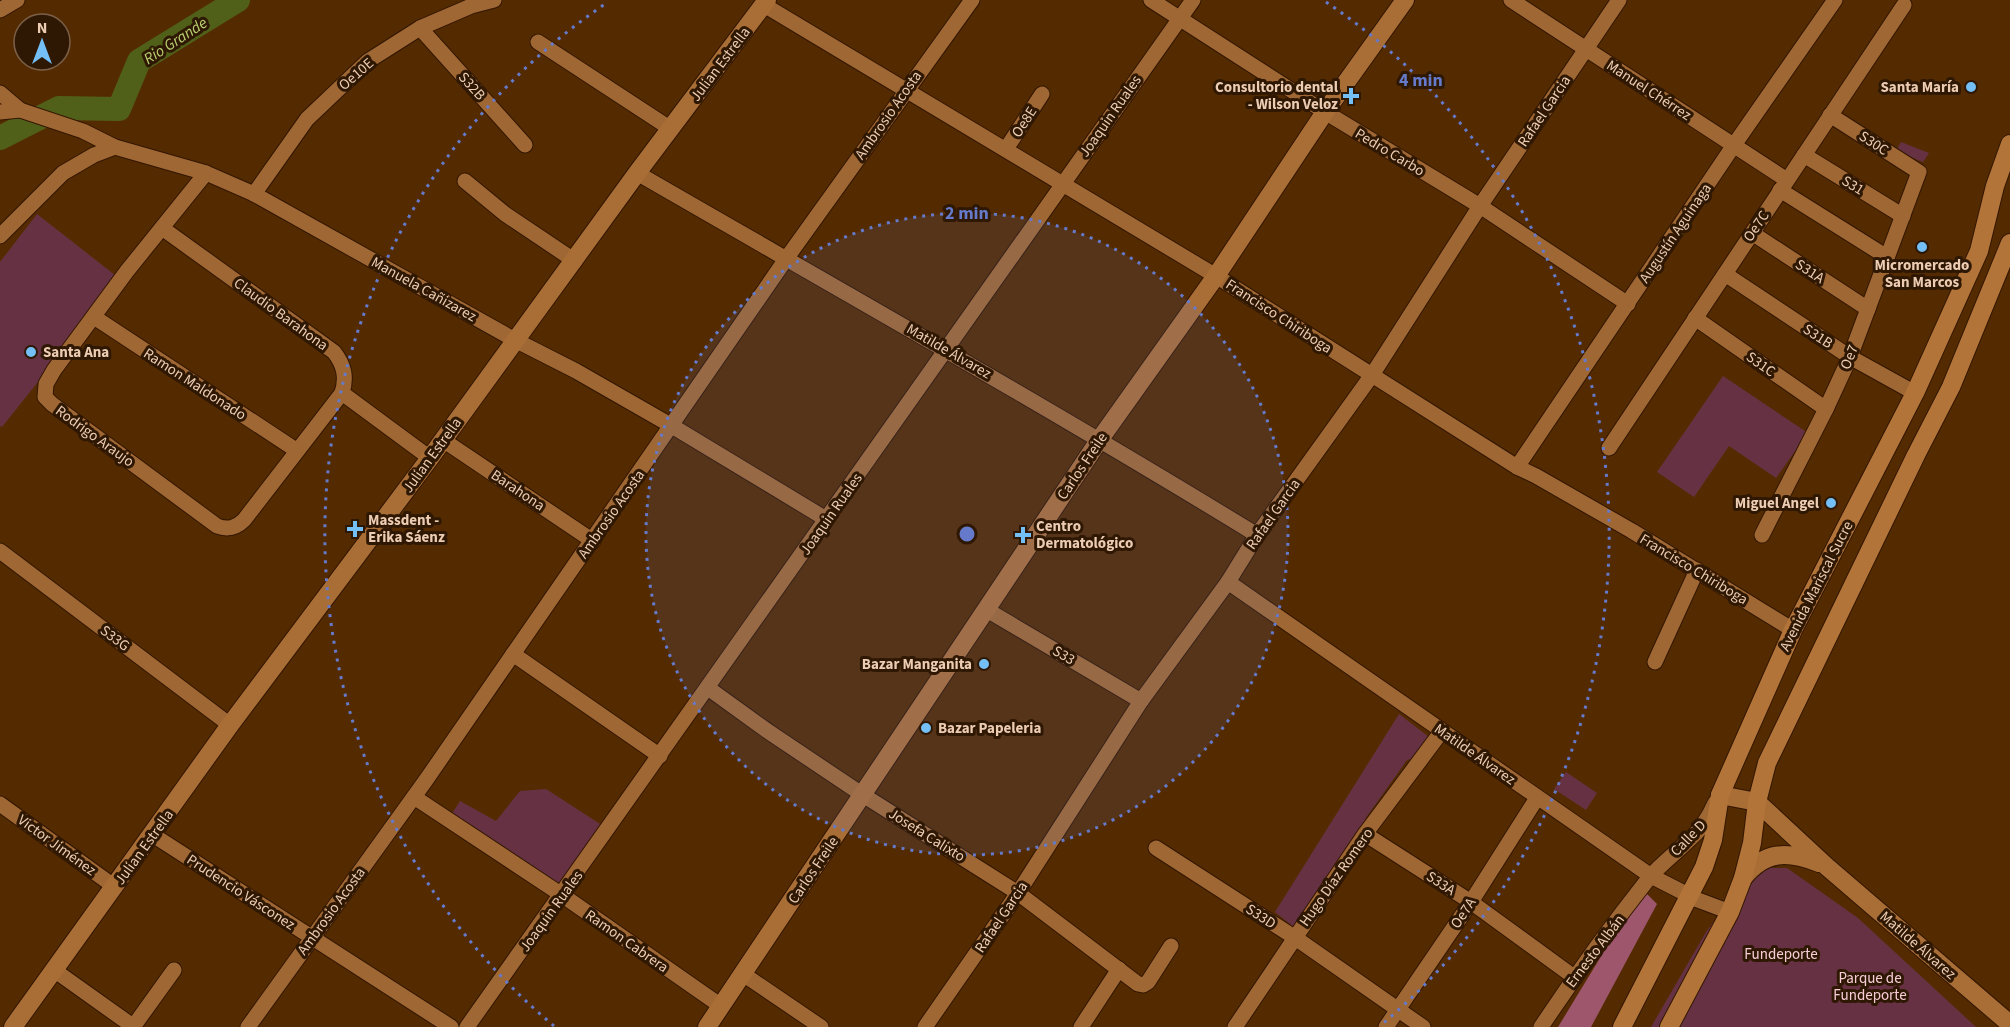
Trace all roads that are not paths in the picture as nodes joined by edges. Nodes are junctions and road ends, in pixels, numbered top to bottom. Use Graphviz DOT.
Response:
graph roads {
  1 [pos="17,0"];
  2 [pos="494,0"];
  3 [pos="972,0"];
  4 [pos="1150,0"];
  5 [pos="1193,0"];
  6 [pos="1405,0"];
  7 [pos="1511,0"];
  8 [pos="1619,0"];
  9 [pos="1833,1"];
  10 [pos="765,2"];
  11 [pos="1904,5"];
  12 [pos="0,10"];
  13 [pos="1180,18"];
  14 [pos="420,28"];
  15 [pos="538,42"];
  16 [pos="1586,49"];
  17 [pos="906,89"];
  18 [pos="0,93"];
  19 [pos="1042,94"];
  20 [pos="20,110"];
  21 [pos="0,112"];
  22 [pos="1325,112"];
  23 [pos="1830,115"];
  24 [pos="671,129"];
  25 [pos="2010,144"];
  26 [pos="525,145"];
  27 [pos="1734,145"];
  28 [pos="115,147"];
  29 [pos="1006,149"];
  30 [pos="1804,154"];
  31 [pos="2010,168"];
  32 [pos="1918,172"];
  33 [pos="206,173"];
  34 [pos="637,173"];
  35 [pos="465,181"];
  36 [pos="1063,183"];
  37 [pos="1784,185"];
  38 [pos="254,194"];
  39 [pos="1480,206"];
  40 [pos="1903,216"];
  41 [pos="162,228"];
  42 [pos="1752,233"];
  43 [pos="0,236"];
  44 [pos="2010,243"];
  45 [pos="1980,248"];
  46 [pos="1887,257"];
  47 [pos="786,259"];
  48 [pos="574,261"];
  49 [pos="1725,274"];
  50 [pos="1216,276"];
  51 [pos="1628,304"];
  52 [pos="1868,309"];
  53 [pos="94,317"];
  54 [pos="1695,318"];
  55 [pos="515,340"];
  56 [pos="947,350"];
  57 [pos="1850,357"];
  58 [pos="1372,375"];
  59 [pos="342,393"];
  60 [pos="1915,393"];
  61 [pos="1827,409"];
  62 [pos="672,426"];
  63 [pos="1100,439"];
  64 [pos="443,440"];
  65 [pos="1610,448"];
  66 [pos="296,450"];
  67 [pos="430,458"];
  68 [pos="1517,467"];
  69 [pos="826,519"];
  70 [pos="1257,535"];
  71 [pos="1761,535"];
  72 [pos="593,541"];
  73 [pos="0,551"];
  74 [pos="1696,570"];
  75 [pos="1228,582"];
  76 [pos="987,610"];
  77 [pos="1793,630"];
  78 [pos="513,654"];
  79 [pos="1655,662"];
  80 [pos="708,688"];
  81 [pos="1141,701"];
  82 [pos="230,725"];
  83 [pos="1442,731"];
  84 [pos="660,756"];
  85 [pos="863,795"];
  86 [pos="1720,795"];
  87 [pos="414,796"];
  88 [pos="1537,798"];
  89 [pos="1757,802"];
  90 [pos="0,804"];
  91 [pos="1365,834"];
  92 [pos="153,835"];
  93 [pos="1156,848"];
  94 [pos="1826,866"];
  95 [pos="1650,876"];
  96 [pos="1743,878"];
  97 [pos="115,887"];
  98 [pos="1018,893"];
  99 [pos="1690,895"];
  100 [pos="562,896"];
  101 [pos="1471,902"];
  102 [pos="1730,912"];
  103 [pos="1294,937"];
  104 [pos="312,938"];
  105 [pos="1171,946"];
  106 [pos="1119,969"];
  107 [pos="54,970"];
  108 [pos="174,970"];
  109 [pos="743,974"];
  110 [pos="1574,977"];
  111 [pos="721,1006"];
  112 [pos="1397,1010"];
  113 [pos="2010,1024"];
  114 [pos="14,1027"];
  115 [pos="133,1027"];
  116 [pos="248,1027"];
  117 [pos="451,1027"];
  118 [pos="467,1027"];
  119 [pos="707,1027"];
  120 [pos="821,1027"];
  121 [pos="925,1027"];
  122 [pos="1081,1027"];
  123 [pos="1235,1027"];
  124 [pos="1386,1027"];
  125 [pos="1423,1027"];
  126 [pos="1540,1027"];
  127 [pos="1622,1027"];
  128 [pos="1669,1027"];
  1 -- 12 [label="street"];
  2 -- 14 [label="street, Oe10E"];
  3 -- 17 [label="street, Ambrosio Acosta"];
  4 -- 13 [label="street, Pedro Carbo"];
  5 -- 13 [label="street, Joaquin Ruales"];
  6 -- 22 [label="street, Carlos Freile"];
  7 -- 16 [label="street, Manuel Chérrez"];
  8 -- 16 [label="street, Rafael Garcia"];
  9 -- 27 [label="street, Augustín Aguinaga"];
  10 -- 17 [label="street, Francisco Chiriboga"];
  10 -- 24 [label="street, Julian Estrella"];
  11 -- 23 [label="street, Oe7C"];
  13 -- 22 [label="street, Pedro Carbo"];
  13 -- 36 [label="street, Joaquin Ruales"];
  14 -- 26 [label="street, S32B"];
  14 -- 38 [label="street, Oe10E"];
  15 -- 24 [label="street"];
  16 -- 27 [label="street, Manuel Chérrez"];
  16 -- 39 [label="street, Rafael Garcia"];
  17 -- 29 [label="street, Francisco Chiriboga"];
  17 -- 47 [label="street, Ambrosio Acosta"];
  18 -- 20 [label="street"];
  19 -- 29 [label="street, Oe8E"];
  20 -- 21 [label="street, Manuela Cañizarez"];
  20 -- 28 [label="street, Manuela Cañizarez"];
  22 -- 39 [label="street, Pedro Carbo"];
  22 -- 50 [label="street, Carlos Freile"];
  23 -- 30 [label="street, Oe7C"];
  23 -- 32 [label="street, S30C"];
  24 -- 34 [label="street, Julian Estrella"];
  25 -- 45 [label="main road, Avenida Mariscal Sucre"];
  27 -- 37 [label="street, Manuel Chérrez"];
  27 -- 51 [label="street, Augustín Aguinaga"];
  28 -- 33 [label="street, Manuela Cañizarez"];
  28 -- 43 [label="street"];
  29 -- 36 [label="street, Francisco Chiriboga"];
  30 -- 37 [label="street, Oe7C"];
  30 -- 40 [label="street, S31"];
  31 -- 45 [label="main road"];
  32 -- 40 [label="street, Oe7"];
  33 -- 38 [label="street, Manuela Cañizarez"];
  33 -- 41 [label="street, Rodrigo Araujo"];
  34 -- 47 [label="street, Matilde Álvarez"];
  34 -- 48 [label="street, Julian Estrella"];
  35 -- 48 [label="street"];
  36 -- 50 [label="street, Francisco Chiriboga"];
  36 -- 56 [label="street, Joaquin Ruales"];
  37 -- 42 [label="street, Oe7C"];
  37 -- 46 [label="street, Manuel Chérrez"];
  38 -- 55 [label="street, Manuela Cañizarez"];
  39 -- 51 [label="street, Pedro Carbo"];
  39 -- 58 [label="street, Rafael Garcia"];
  40 -- 46 [label="street, Oe7"];
  41 -- 53 [label="street, Rodrigo Araujo"];
  41 -- 59 [label="street, Claudio Barahona"];
  42 -- 49 [label="street, Oe7C"];
  42 -- 52 [label="street, S31A"];
  44 -- 89 [label="main road, Avenida Mariscal Sucre"];
  45 -- 60 [label="main road, Avenida Mariscal Sucre"];
  46 -- 52 [label="street, Oe7"];
  47 -- 56 [label="street, Matilde Álvarez"];
  47 -- 62 [label="street, Ambrosio Acosta"];
  48 -- 55 [label="street, Julian Estrella"];
  49 -- 54 [label="street, Oe7C"];
  49 -- 57 [label="street, S31B"];
  50 -- 58 [label="street, Francisco Chiriboga"];
  50 -- 63 [label="street, Carlos Freile"];
  51 -- 68 [label="street, Augustín Aguinaga"];
  52 -- 57 [label="street, Oe7"];
  53 -- 66 [label="street, Ramon Maldonado"];
  53 -- 66 [label="street, Rodrigo Araujo"];
  54 -- 61 [label="street, S31C"];
  54 -- 65 [label="street, Oe7C"];
  55 -- 62 [label="street, Manuela Cañizarez"];
  55 -- 64 [label="street, Julian Estrella"];
  56 -- 63 [label="street, Matilde Álvarez"];
  56 -- 69 [label="street, Joaquin Ruales"];
  57 -- 60 [label="street, S31B"];
  57 -- 61 [label="street, Oe7"];
  58 -- 68 [label="street, Francisco Chiriboga"];
  58 -- 70 [label="street, Rafael Garcia"];
  59 -- 66 [label="street, Rodrigo Araujo"];
  59 -- 67 [label="street"];
  60 -- 77 [label="main road, Avenida Mariscal Sucre"];
  61 -- 71 [label="street, Oe7"];
  62 -- 69 [label="street, Manuela Cañizarez"];
  62 -- 72 [label="street, Ambrosio Acosta"];
  63 -- 70 [label="street, Matilde Álvarez"];
  63 -- 76 [label="street, Carlos Freile"];
  64 -- 67 [label="street, Julian Estrella"];
  64 -- 72 [label="street, Barahona"];
  67 -- 82 [label="street, Julian Estrella"];
  68 -- 74 [label="street, Francisco Chiriboga"];
  69 -- 80 [label="street, Joaquin Ruales"];
  70 -- 75 [label="street, Rafael Garcia"];
  72 -- 78 [label="street, Ambrosio Acosta"];
  73 -- 82 [label="street, S33G"];
  74 -- 77 [label="street, Francisco Chiriboga"];
  74 -- 79 [label="street"];
  75 -- 81 [label="street, Rafael Garcia"];
  75 -- 83 [label="street, Matilde Álvarez"];
  76 -- 81 [label="street, S33"];
  76 -- 85 [label="street, Carlos Freile"];
  77 -- 86 [label="main road, Avenida Mariscal Sucre"];
  78 -- 84 [label="street"];
  78 -- 87 [label="street, Ambrosio Acosta"];
  80 -- 84 [label="street, Joaquin Ruales"];
  80 -- 85 [label="street, Josefa Calixto"];
  81 -- 98 [label="street, Rafael Garcia"];
  82 -- 92 [label="street, Julian Estrella"];
  83 -- 88 [label="street, Matilde Álvarez"];
  83 -- 91 [label="street, Hugo Díaz Romero"];
  84 -- 100 [label="street, Joaquin Ruales"];
  85 -- 98 [label="street, Josefa Calixto"];
  85 -- 109 [label="street, Carlos Freile"];
  86 -- 89 [label="street"];
  86 -- 95 [label="street, Calle D"];
  86 -- 99 [label="main road, Avenida Mariscal Sucre"];
  87 -- 100 [label="street, Ramon Cabrera"];
  87 -- 104 [label="street, Ambrosio Acosta"];
  88 -- 95 [label="street, Matilde Álvarez"];
  88 -- 101 [label="street, Oe7A"];
  89 -- 94 [label="street, Matilde Álvarez"];
  89 -- 96 [label="main road, Avenida Mariscal Sucre"];
  90 -- 97 [label="street, Victor Jiménez"];
  91 -- 101 [label="street, S33A"];
  91 -- 103 [label="street, Hugo Díaz Romero"];
  92 -- 97 [label="street, Julian Estrella"];
  92 -- 104 [label="street, Prudencio Vásconez"];
  93 -- 103 [label="street, S33D"];
  94 -- 96 [label="street, Matilde Álvarez"];
  94 -- 113 [label="street, Matilde Álvarez"];
  95 -- 99 [label="street, Matilde Álvarez"];
  95 -- 110 [label="street, Ernesto Albán"];
  96 -- 102 [label="main road, Avenida Mariscal Sucre"];
  97 -- 107 [label="street, Julian Estrella"];
  98 -- 106 [label="street, Josefa Calixto"];
  98 -- 121 [label="street, Rafael Garcia"];
  99 -- 102 [label="street, Matilde Álvarez"];
  99 -- 127 [label="main road, Avenida Mariscal Sucre"];
  100 -- 111 [label="street, Ramon Cabrera"];
  100 -- 118 [label="street, Joaquin Ruales"];
  101 -- 110 [label="street, S33A"];
  101 -- 112 [label="street, Oe7A"];
  102 -- 128 [label="main road, Avenida Mariscal Sucre"];
  103 -- 112 [label="street, S33D"];
  103 -- 123 [label="street, Hugo Díaz Romero"];
  104 -- 116 [label="street, Ambrosio Acosta"];
  104 -- 117 [label="street, Prudencio Vásconez"];
  105 -- 106 [label="street, Josefa Calixto"];
  106 -- 122 [label="street"];
  107 -- 114 [label="street, Julian Estrella"];
  107 -- 115 [label="street"];
  108 -- 115 [label="street"];
  109 -- 111 [label="street, Carlos Freile"];
  109 -- 120 [label="street"];
  110 -- 126 [label="street, Ernesto Albán"];
  111 -- 119 [label="street, Carlos Freile"];
  112 -- 124 [label="street, Oe7A"];
  112 -- 125 [label="street, S33D"];
}
